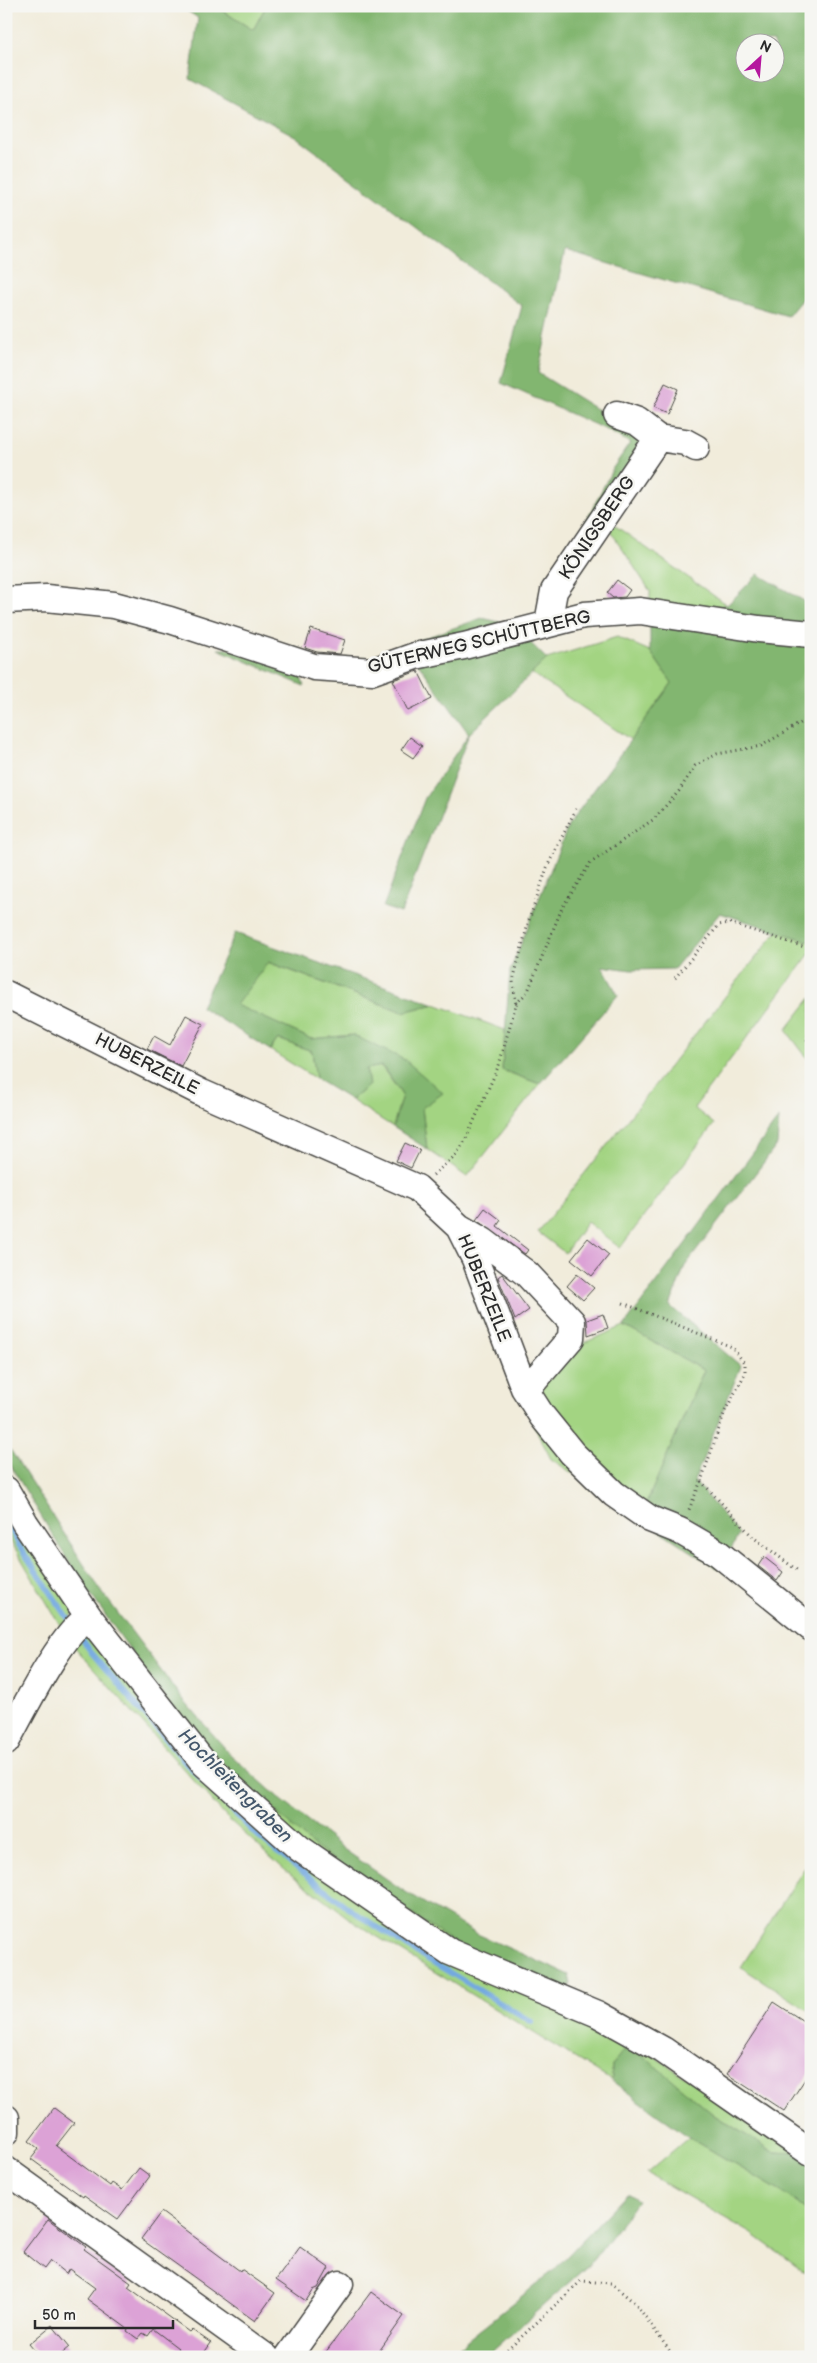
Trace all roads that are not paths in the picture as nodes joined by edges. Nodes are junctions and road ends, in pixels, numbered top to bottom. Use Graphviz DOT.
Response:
graph roads {
  1 [pos="617,415"];
  2 [pos="658,438"];
  3 [pos="696,448"];
  4 [pos="6,600"];
  5 [pos="548,623"];
  6 [pos="811,634"];
  7 [pos="6,994"];
  8 [pos="459,1227"];
  9 [pos="524,1388"];
  10 [pos="6,1490"];
  11 [pos="799,1609"];
  12 [pos="80,1625"];
  13 [pos="811,1628"];
  14 [pos="6,1742"];
  15 [pos="6,2118"];
  16 [pos="6,2132"];
  17 [pos="805,2140"];
  18 [pos="6,2170"];
  19 [pos="340,2284"];
  20 [pos="266,2357"];
  21 [pos="288,2357"];
  1 -- 2 [label="street"];
  2 -- 3 [label="street"];
  2 -- 5 [label="street, KÖNIGSBERG"];
  4 -- 5 [label="street, GÜTERWEG SCHÜTTBERG"];
  5 -- 6 [label="street, GÜTERWEG SCHÜTTBERG"];
  7 -- 8 [label="street, HUBERZEILE"];
  8 -- 9 [label="street, HUBERZEILE"];
  8 -- 9 [label="street"];
  9 -- 11 [label="street, HUBERZEILE"];
  10 -- 12 [label="street"];
  11 -- 13 [label="street, HUBERZEILE"];
  12 -- 14 [label="street"];
  12 -- 17 [label="street"];
  15 -- 16 [label="street"];
  18 -- 20 [label="street"];
  19 -- 21 [label="street"];
}
